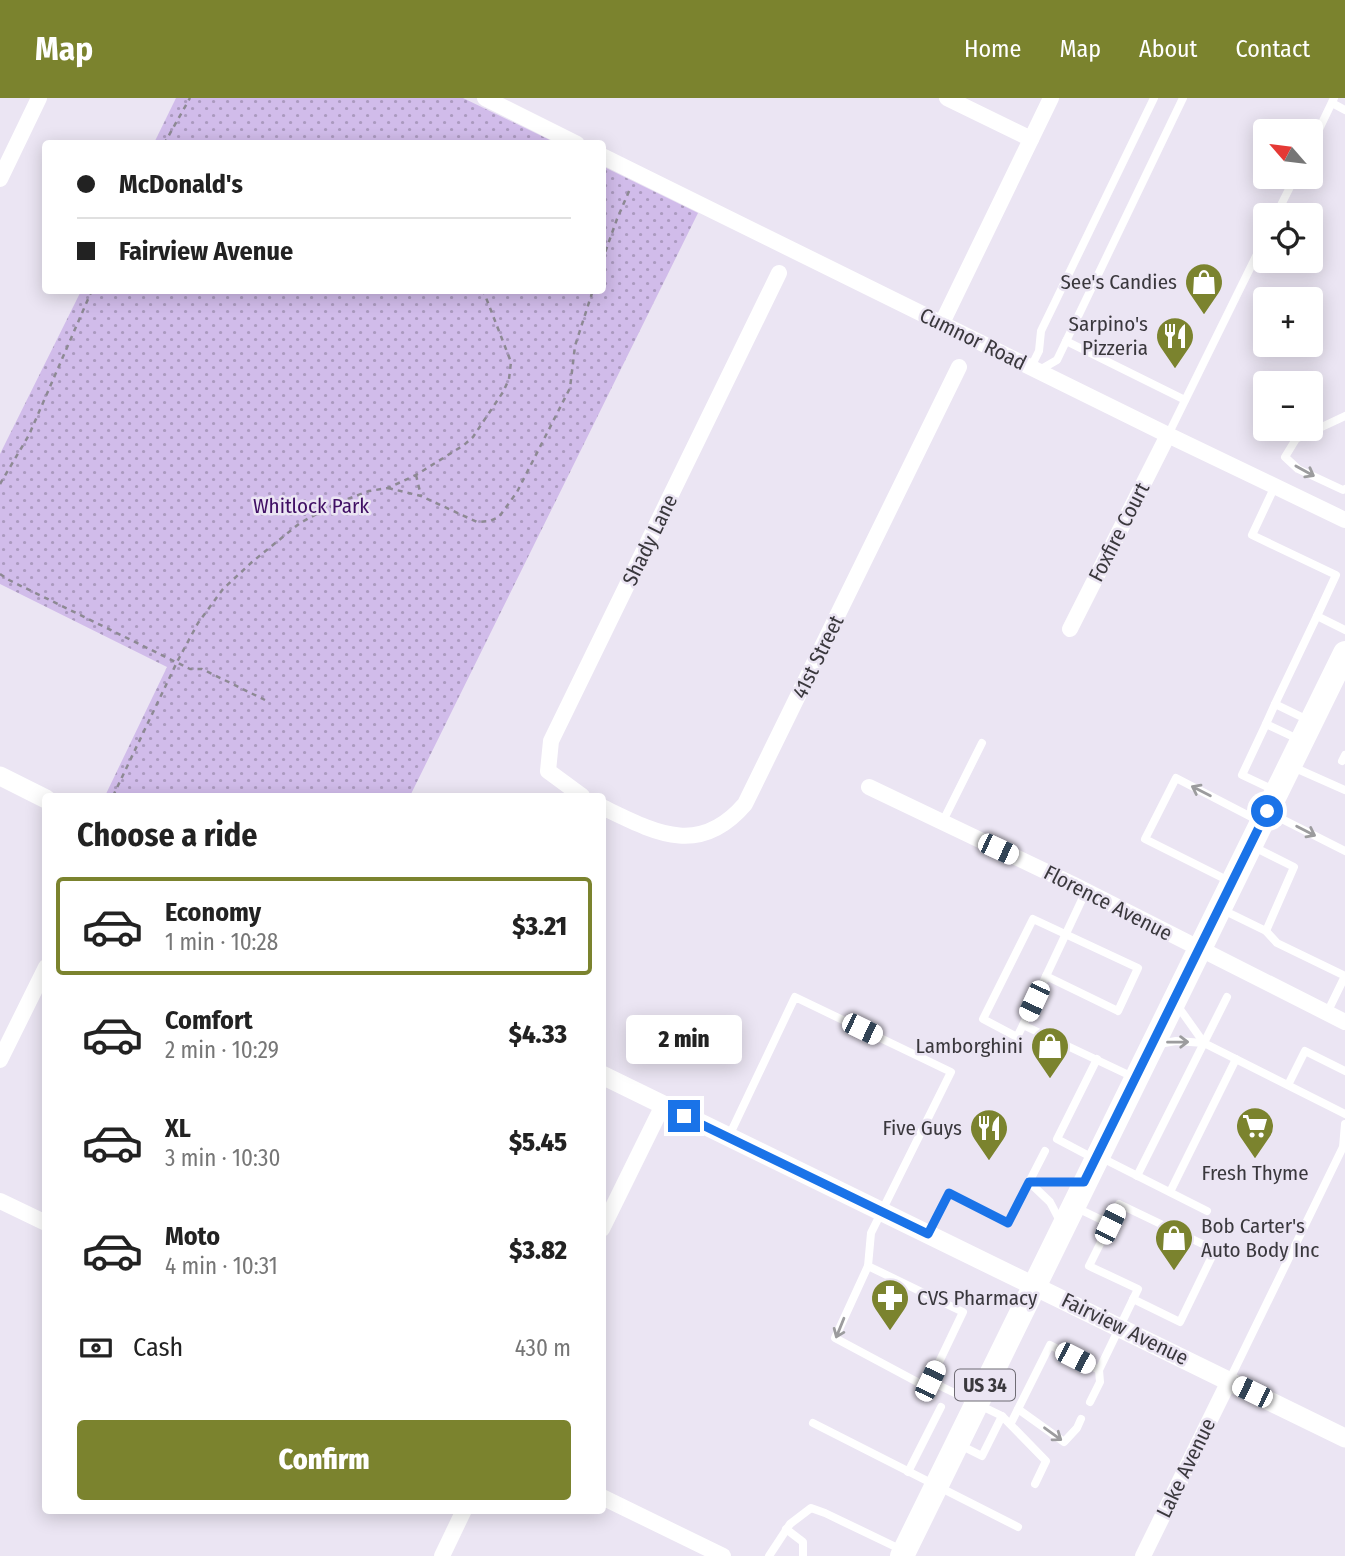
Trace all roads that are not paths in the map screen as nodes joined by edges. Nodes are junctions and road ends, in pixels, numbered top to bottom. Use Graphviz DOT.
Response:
graph roads {
  1 [pos="39,98"];
  2 [pos="485,98"];
  3 [pos="947,98"];
  4 [pos="1051,98"];
  5 [pos="1154,98"];
  6 [pos="1183,98"];
  7 [pos="1333,101"];
  8 [pos="1345,110"];
  9 [pos="1323,121"];
  10 [pos="1031,139"];
  11 [pos="570,140"];
  12 [pos="606,158"];
  13 [pos="0,179"];
  14 [pos="1253,262"];
  15 [pos="779,273"];
  16 [pos="942,323"];
  17 [pos="1066,341"];
  18 [pos="959,367"];
  19 [pos="1035,369"];
  20 [pos="1185,400"];
  21 [pos="1345,416"];
  22 [pos="1168,435"];
  23 [pos="1275,485"];
  24 [pos="1345,489"];
  25 [pos="1345,520"];
  26 [pos="1317,617"];
  27 [pos="1070,629"];
  28 [pos="1345,629"];
  29 [pos="1343,664"];
  30 [pos="1275,704"];
  31 [pos="1266,724"];
  32 [pos="1307,731"];
  33 [pos="982,743"];
  34 [pos="1290,765"];
  35 [pos="0,776"];
  36 [pos="869,788"];
  37 [pos="1345,790"];
  38 [pos="578,793"];
  39 [pos="42,797"];
  40 [pos="1269,808"];
  41 [pos="606,809"];
  42 [pos="943,822"];
  43 [pos="1250,845"];
  44 [pos="1345,851"];
  45 [pos="1232,883"];
  46 [pos="1086,891"];
  47 [pos="1220,908"];
  48 [pos="1266,931"];
  49 [pos="1066,934"];
  50 [pos="1199,950"];
  51 [pos="42,975"];
  52 [pos="1046,976"];
  53 [pos="1227,997"];
  54 [pos="1174,1001"];
  55 [pos="1327,1013"];
  56 [pos="1345,1022"];
  57 [pos="1023,1025"];
  58 [pos="1203,1043"];
  59 [pos="1152,1045"];
  60 [pos="1097,1059"];
  61 [pos="1236,1059"];
  62 [pos="0,1060"];
  63 [pos="1345,1071"];
  64 [pos="606,1077"];
  65 [pos="1136,1078"];
  66 [pos="1288,1086"];
  67 [pos="663,1105"];
  68 [pos="1345,1114"];
  69 [pos="1345,1124"];
  70 [pos="728,1137"];
  71 [pos="1045,1151"];
  72 [pos="1096,1158"];
  73 [pos="1137,1176"];
  74 [pos="1029,1182"];
  75 [pos="1084,1182"];
  76 [pos="1170,1192"];
  77 [pos="0,1201"];
  78 [pos="1207,1211"];
  79 [pos="883,1212"];
  80 [pos="1067,1216"];
  81 [pos="42,1221"];
  82 [pos="606,1221"];
  83 [pos="1110,1224"];
  84 [pos="928,1234"];
  85 [pos="868,1266"];
  86 [pos="1034,1285"];
  87 [pos="1133,1299"];
  88 [pos="1119,1327"];
  89 [pos="1100,1370"];
  90 [pos="930,1381"];
  91 [pos="1229,1381"];
  92 [pos="977,1402"];
  93 [pos="1090,1402"];
  94 [pos="941,1407"];
  95 [pos="1018,1409"];
  96 [pos="1002,1416"];
  97 [pos="1081,1419"];
  98 [pos="813,1423"];
  99 [pos="1011,1423"];
  100 [pos="1345,1438"];
  101 [pos="956,1444"];
  102 [pos="908,1472"];
  103 [pos="1035,1484"];
  104 [pos="936,1486"];
  105 [pos="606,1499"];
  106 [pos="462,1514"];
  107 [pos="1018,1527"];
  108 [pos="786,1529"];
  109 [pos="903,1554"];
  110 [pos="442,1556"];
  111 [pos="723,1556"];
  112 [pos="769,1556"];
  113 [pos="803,1556"];
  114 [pos="1143,1556"];
  1 -- 13 [label="street"];
  2 -- 11 [label="street"];
  3 -- 10 [label="street"];
  4 -- 10 [label="street"];
  5 -- 19 [label="lane"];
  6 -- 17 [label="lane"];
  7 -- 8 [label="lane"];
  7 -- 9 [label="lane"];
  10 -- 16 [label="street"];
  12 -- 16 [label="street, Cumnor Road"];
  14 -- 20 [label="lane"];
  15 -- 38 [label="street, Shady Lane"];
  16 -- 19 [label="street, Cumnor Road"];
  17 -- 19 [label="lane"];
  17 -- 20 [label="lane"];
  18 -- 41 [label="street, 41st Street"];
  19 -- 22 [label="street, Cumnor Road"];
  20 -- 22 [label="lane"];
  21 -- 24 [label="lane, one-way"];
  22 -- 23 [label="street, Cumnor Road"];
  22 -- 27 [label="street, Foxfire Court"];
  23 -- 25 [label="street, Cumnor Road"];
  23 -- 26 [label="lane"];
  26 -- 28 [label="lane"];
  26 -- 30 [label="lane"];
  29 -- 32 [label="main road, US 34"];
  30 -- 31 [label="lane"];
  30 -- 32 [label="lane"];
  31 -- 32 [label="lane"];
  31 -- 40 [label="lane"];
  32 -- 34 [label="main road, US 34"];
  33 -- 42 [label="lane"];
  34 -- 37 [label="lane"];
  34 -- 40 [label="main road, US 34"];
  35 -- 39 [label="street"];
  36 -- 42 [label="street, Florence Avenue"];
  40 -- 43 [label="main road, US 34"];
  40 -- 44 [label="lane, one-way"];
  40 -- 45 [label="lane, one-way"];
  42 -- 46 [label="street, Florence Avenue"];
  43 -- 45 [label="main road, US 34"];
  43 -- 48 [label="lane"];
  45 -- 47 [label="main road, US 34"];
  46 -- 49 [label="lane"];
  46 -- 50 [label="street, Florence Avenue"];
  47 -- 48 [label="lane"];
  47 -- 50 [label="main road, US 34"];
  48 -- 55 [label="lane"];
  49 -- 52 [label="lane"];
  49 -- 52 [label="lane"];
  49 -- 57 [label="lane"];
  50 -- 54 [label="main road, US 34"];
  50 -- 55 [label="street, Florence Avenue"];
  51 -- 62 [label="street"];
  52 -- 57 [label="lane"];
  53 -- 58 [label="lane"];
  54 -- 58 [label="lane"];
  54 -- 59 [label="main road, US 34"];
  55 -- 56 [label="street, Florence Avenue"];
  57 -- 60 [label="lane"];
  59 -- 58 [label="lane, one-way"];
  58 -- 61 [label="lane"];
  58 -- 73 [label="lane"];
  59 -- 65 [label="main road, US 34"];
  60 -- 65 [label="lane"];
  60 -- 72 [label="lane"];
  61 -- 66 [label="lane"];
  61 -- 76 [label="lane"];
  63 -- 66 [label="lane"];
  64 -- 67 [label="street, Fairview Avenue"];
  65 -- 72 [label="main road, US 34"];
  66 -- 68 [label="lane"];
  67 -- 70 [label="street, Fairview Avenue"];
  67 -- 82 [label="street"];
  69 -- 91 [label="lane"];
  70 -- 79 [label="street, Fairview Avenue"];
  70 -- 79 [label="lane"];
  71 -- 74 [label="lane"];
  72 -- 73 [label="lane"];
  72 -- 75 [label="main road, US 34"];
  73 -- 76 [label="lane"];
  74 -- 75 [label="lane"];
  74 -- 80 [label="lane"];
  74 -- 84 [label="lane"];
  75 -- 80 [label="main road, US 34"];
  76 -- 78 [label="lane"];
  77 -- 81 [label="street"];
  79 -- 84 [label="street, Fairview Avenue"];
  79 -- 85 [label="lane"];
  80 -- 83 [label="lane"];
  80 -- 86 [label="main road, US 34"];
  83 -- 87 [label="lane"];
  83 -- 87 [label="lane"];
  84 -- 86 [label="street, Fairview Avenue"];
  85 -- 90 [label="lane"];
  85 -- 90 [label="lane, one-way"];
  86 -- 88 [label="street, Fairview Avenue"];
  86 -- 92 [label="main road, US 34"];
  87 -- 88 [label="lane"];
  88 -- 89 [label="lane"];
  88 -- 91 [label="street, Fairview Avenue"];
  89 -- 93 [label="lane"];
  89 -- 95 [label="lane"];
  90 -- 92 [label="lane"];
  91 -- 100 [label="street, Fairview Avenue"];
  91 -- 114 [label="street, Lake Avenue"];
  92 -- 96 [label="lane"];
  92 -- 101 [label="main road, US 34"];
  94 -- 102 [label="lane"];
  95 -- 97 [label="lane, one-way"];
  95 -- 99 [label="lane"];
  96 -- 99 [label="lane"];
  96 -- 101 [label="lane"];
  98 -- 102 [label="lane"];
  99 -- 103 [label="lane"];
  101 -- 104 [label="main road, US 34"];
  102 -- 104 [label="lane"];
  104 -- 107 [label="lane"];
  104 -- 109 [label="main road, US 34"];
  105 -- 111 [label="street"];
  106 -- 110 [label="street"];
  108 -- 109 [label="lane"];
  108 -- 112 [label="lane"];
  108 -- 113 [label="lane"];
}
